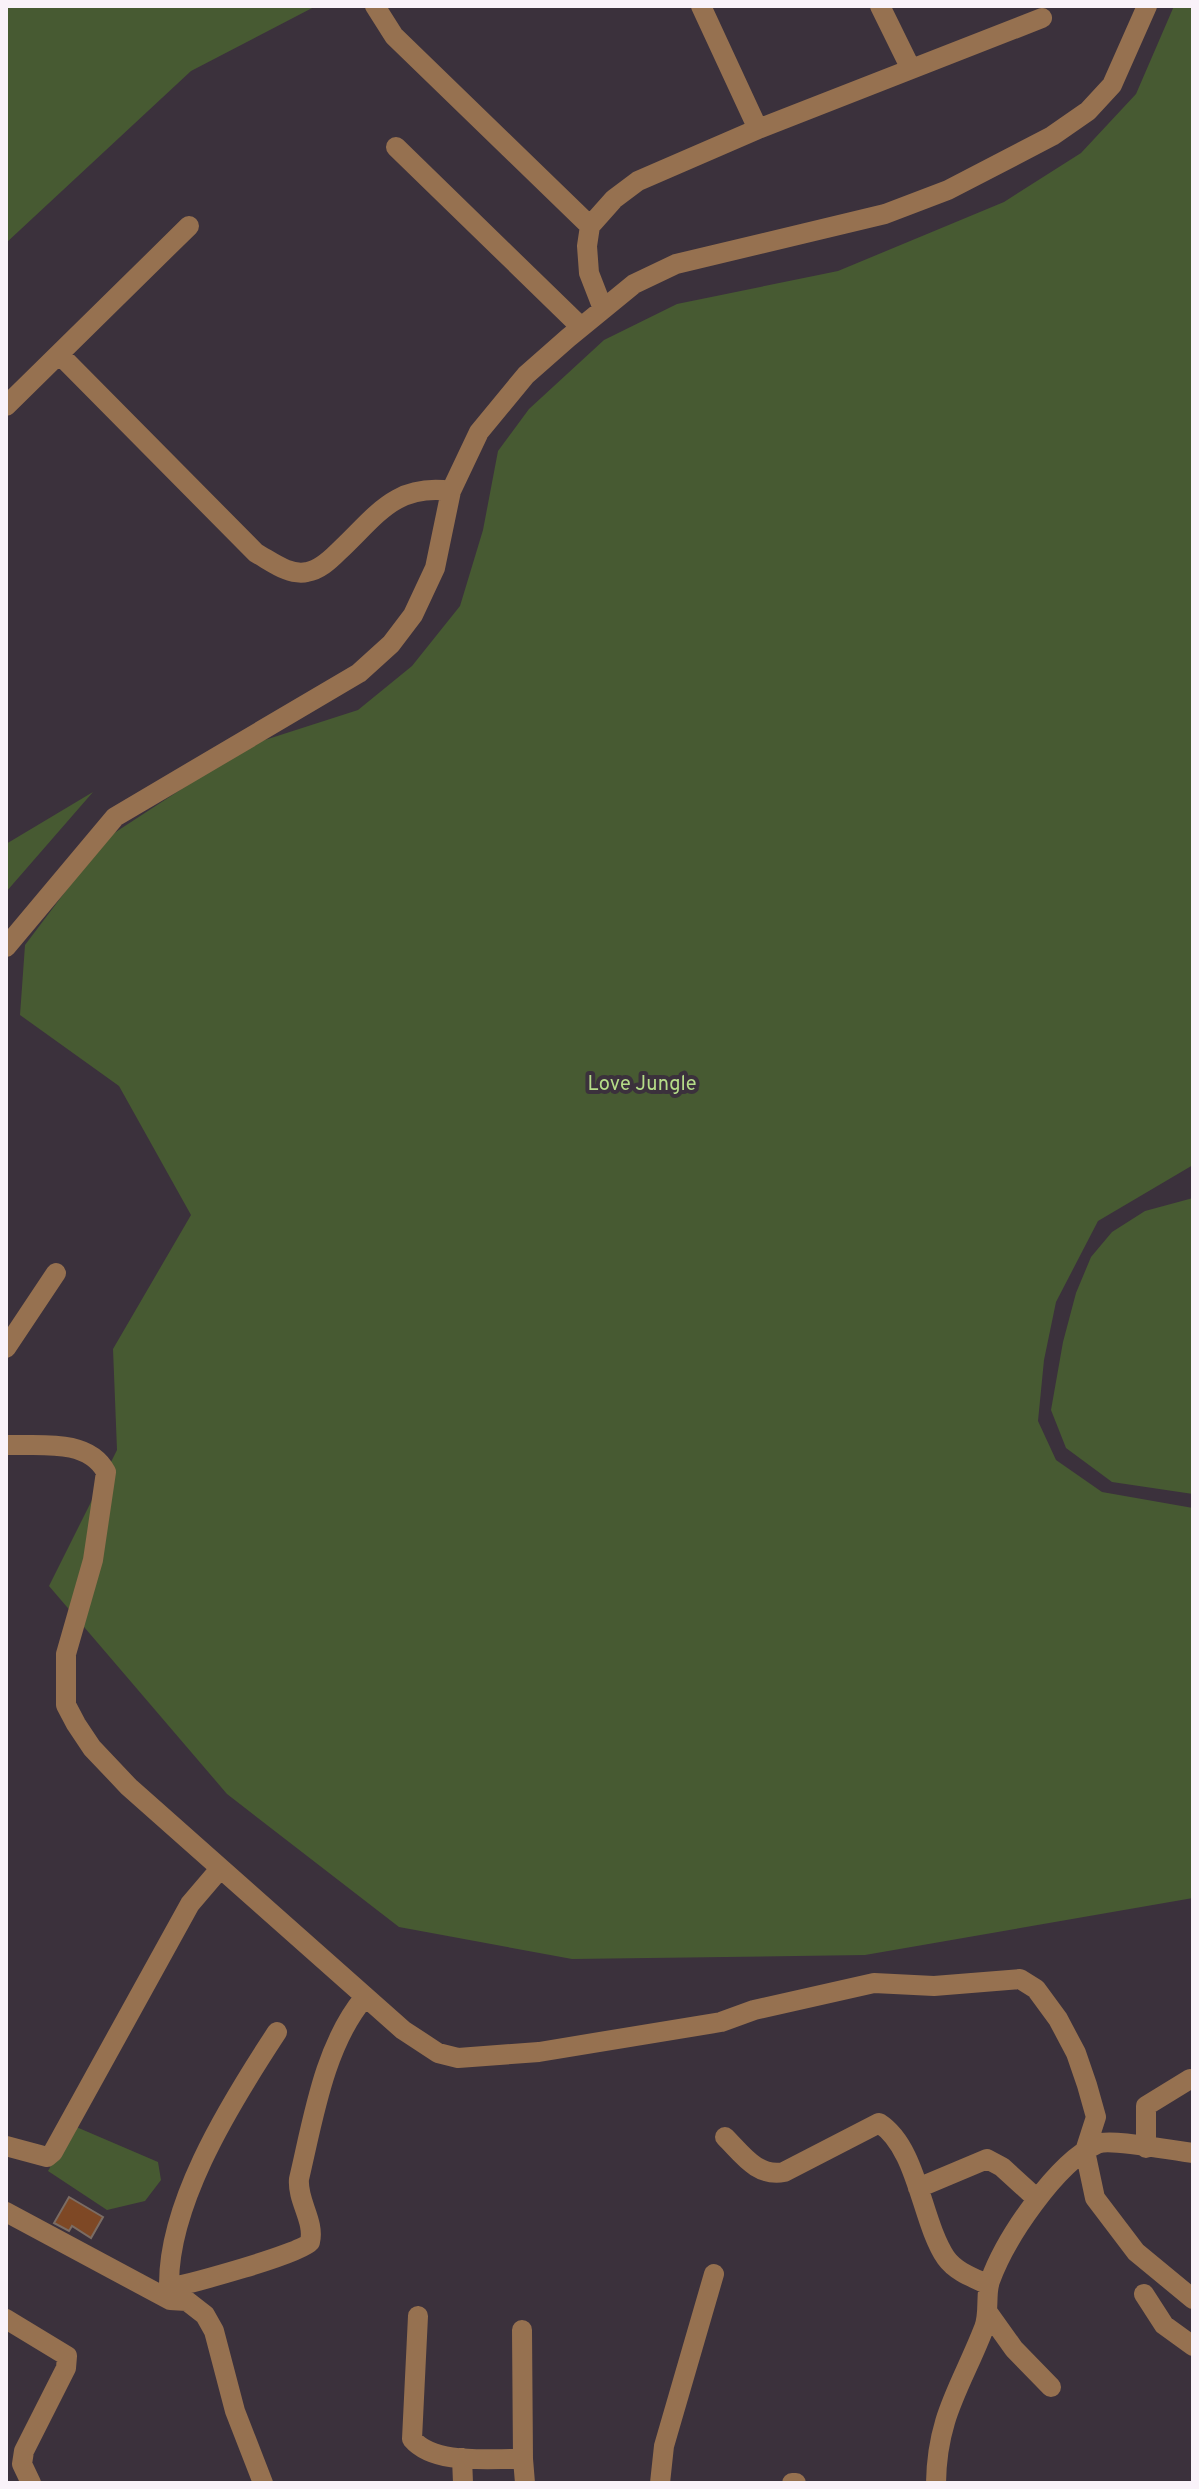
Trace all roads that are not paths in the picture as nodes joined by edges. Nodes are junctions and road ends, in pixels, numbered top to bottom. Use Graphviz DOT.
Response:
graph roads {
  1 [pos="375,6"];
  2 [pos="701,6"];
  3 [pos="880,6"];
  4 [pos="1147,6"];
  5 [pos="1042,18"];
  6 [pos="911,69"];
  7 [pos="758,129"];
  8 [pos="396,147"];
  9 [pos="189,226"];
  10 [pos="590,226"];
  11 [pos="603,309"];
  12 [pos="581,327"];
  13 [pos="61,356"];
  14 [pos="6,406"];
  15 [pos="451,491"];
  16 [pos="6,947"];
  17 [pos="56,1273"];
  18 [pos="6,1348"];
  19 [pos="6,1445"];
  20 [pos="219,1870"];
  21 [pos="364,1998"];
  22 [pos="277,2032"];
  23 [pos="1190,2079"];
  24 [pos="725,2137"];
  25 [pos="6,2146"];
  26 [pos="1146,2148"];
  27 [pos="1085,2151"];
  28 [pos="1193,2153"];
  29 [pos="918,2188"];
  30 [pos="1037,2199"];
  31 [pos="6,2212"];
  32 [pos="714,2274"];
  33 [pos="989,2285"];
  34 [pos="169,2294"];
  35 [pos="1144,2294"];
  36 [pos="1193,2299"];
  37 [pos="989,2314"];
  38 [pos="418,2316"];
  39 [pos="6,2319"];
  40 [pos="522,2330"];
  41 [pos="1193,2346"];
  42 [pos="1051,2387"];
  43 [pos="462,2458"];
  44 [pos="523,2459"];
  45 [pos="31,2483"];
  46 [pos="263,2483"];
  47 [pos="463,2483"];
  48 [pos="525,2483"];
  49 [pos="660,2483"];
  50 [pos="936,2483"];
  1 -- 10 [label="street"];
  2 -- 7 [label="street"];
  3 -- 6 [label="street"];
  4 -- 11 [label="street"];
  5 -- 6 [label="street"];
  6 -- 7 [label="street"];
  7 -- 10 [label="street"];
  8 -- 12 [label="street"];
  9 -- 13 [label="street"];
  10 -- 11 [label="street"];
  11 -- 12 [label="street"];
  12 -- 15 [label="street"];
  13 -- 14 [label="street"];
  13 -- 15 [label="street"];
  15 -- 16 [label="street"];
  17 -- 18 [label="street"];
  19 -- 20 [label="street"];
  20 -- 21 [label="street"];
  20 -- 25 [label="street"];
  21 -- 27 [label="street"];
  21 -- 34 [label="street"];
  22 -- 34 [label="street"];
  23 -- 26 [label="street"];
  24 -- 29 [label="street"];
  26 -- 27 [label="street"];
  26 -- 28 [label="street"];
  27 -- 30 [label="street"];
  27 -- 36 [label="street"];
  29 -- 30 [label="street"];
  29 -- 33 [label="street"];
  30 -- 33 [label="street"];
  31 -- 34 [label="street"];
  32 -- 49 [label="street"];
  33 -- 37 [label="street"];
  34 -- 46 [label="street"];
  35 -- 41 [label="street"];
  37 -- 42 [label="street"];
  37 -- 50 [label="street"];
  38 -- 43 [label="street"];
  39 -- 45 [label="street"];
  40 -- 44 [label="street"];
  43 -- 44 [label="street"];
  43 -- 47 [label="street"];
  44 -- 48 [label="street"];
}
